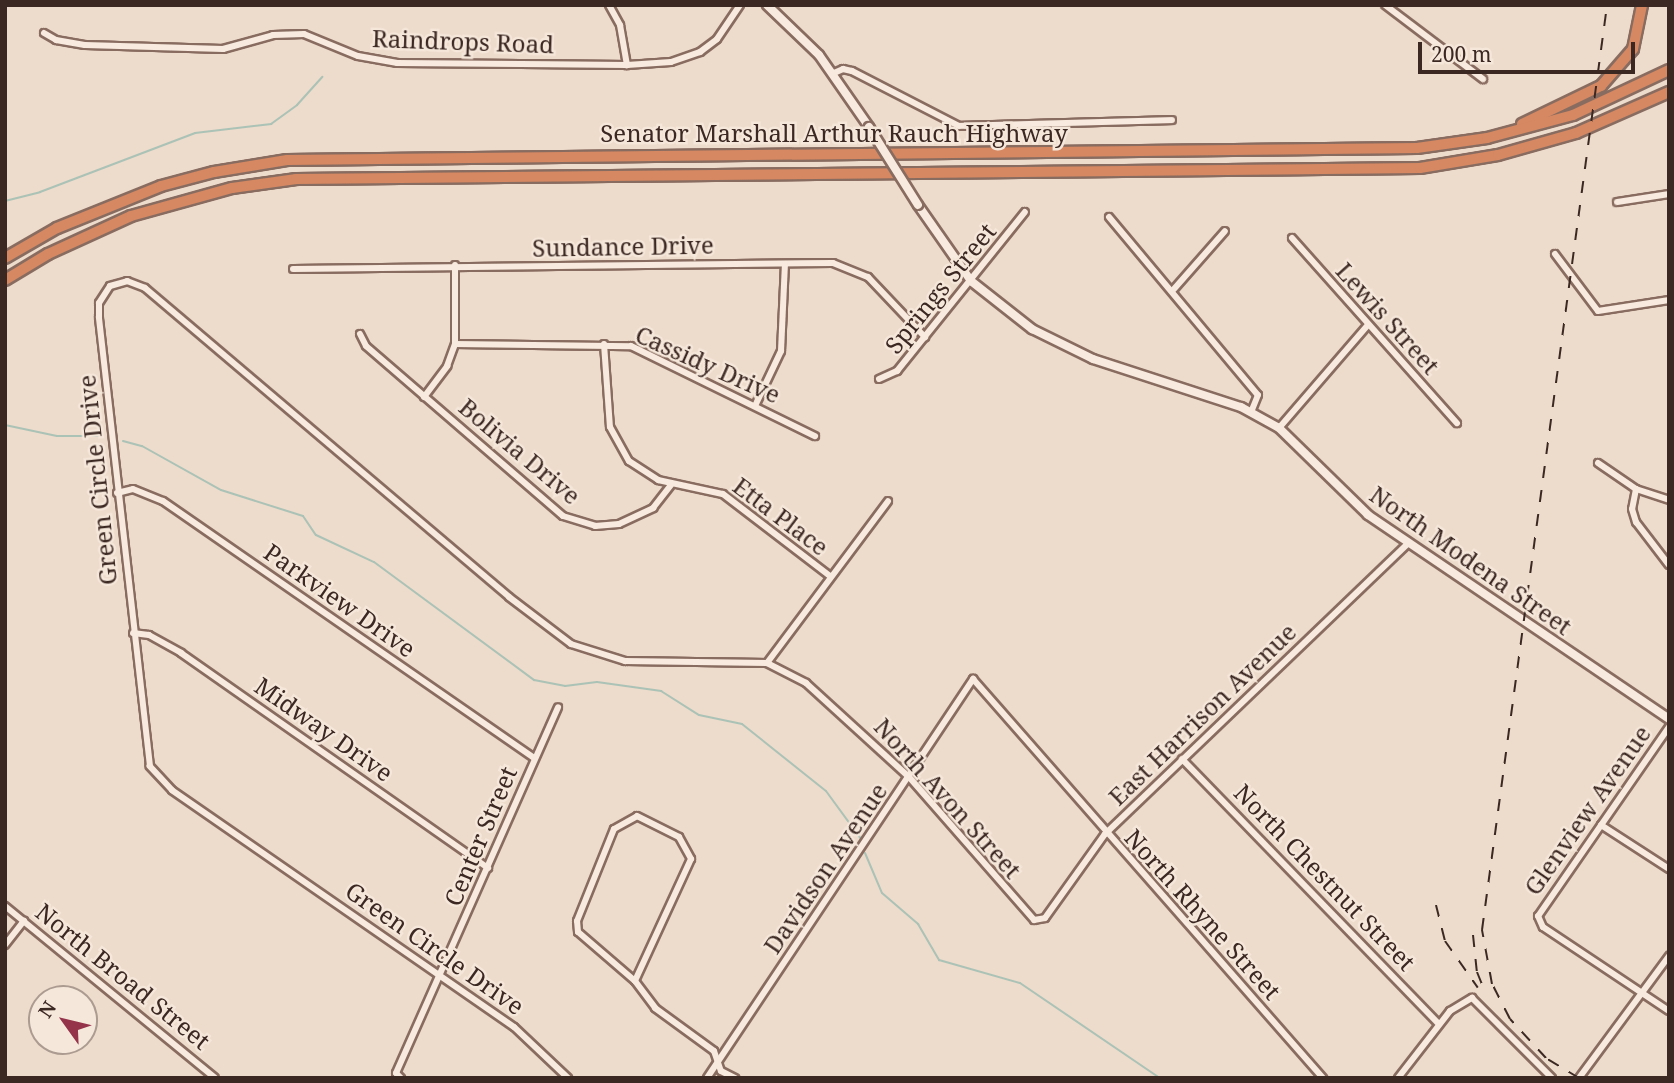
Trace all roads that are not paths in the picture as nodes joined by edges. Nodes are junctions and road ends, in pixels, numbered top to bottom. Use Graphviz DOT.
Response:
graph roads {
  1 [pos="609,5"];
  2 [pos="740,5"];
  3 [pos="767,5"];
  4 [pos="1385,5"];
  5 [pos="1643,5"];
  6 [pos="44,33"];
  7 [pos="627,65"];
  8 [pos="1669,70"];
  9 [pos="834,73"];
  10 [pos="1483,79"];
  11 [pos="1669,92"];
  12 [pos="1172,120"];
  13 [pos="1487,138"];
  14 [pos="1669,194"];
  15 [pos="1617,202"];
  16 [pos="1025,212"];
  17 [pos="1110,217"];
  18 [pos="1225,231"];
  19 [pos="1292,238"];
  20 [pos="1555,254"];
  21 [pos="5,258"];
  22 [pos="785,264"];
  23 [pos="455,265"];
  24 [pos="293,269"];
  25 [pos="5,279"];
  26 [pos="971,281"];
  27 [pos="1174,289"];
  28 [pos="1669,300"];
  29 [pos="1368,325"];
  30 [pos="360,334"];
  31 [pos="925,337"];
  32 [pos="455,344"];
  33 [pos="604,344"];
  34 [pos="878,379"];
  35 [pos="425,397"];
  36 [pos="755,406"];
  37 [pos="1251,412"];
  38 [pos="1457,423"];
  39 [pos="1279,428"];
  40 [pos="815,436"];
  41 [pos="1598,463"];
  42 [pos="671,485"];
  43 [pos="1636,489"];
  44 [pos="117,493"];
  45 [pos="1669,499"];
  46 [pos="888,501"];
  47 [pos="1408,543"];
  48 [pos="1669,565"];
  49 [pos="830,576"];
  50 [pos="133,633"];
  51 [pos="593,654"];
  52 [pos="767,663"];
  53 [pos="973,678"];
  54 [pos="558,707"];
  55 [pos="1669,719"];
  56 [pos="1669,727"];
  57 [pos="534,758"];
  58 [pos="1182,759"];
  59 [pos="909,777"];
  60 [pos="1601,825"];
  61 [pos="1105,834"];
  62 [pos="488,868"];
  63 [pos="1669,869"];
  64 [pos="5,905"];
  65 [pos="1034,920"];
  66 [pos="24,921"];
  67 [pos="5,946"];
  68 [pos="1669,956"];
  69 [pos="441,975"];
  70 [pos="635,981"];
  71 [pos="1643,993"];
  72 [pos="1669,1010"];
  73 [pos="1439,1024"];
  74 [pos="719,1058"];
  75 [pos="215,1078"];
  76 [pos="401,1078"];
  77 [pos="568,1078"];
  78 [pos="707,1078"];
  79 [pos="735,1078"];
  80 [pos="1323,1078"];
  81 [pos="1398,1078"];
  82 [pos="1552,1078"];
  83 [pos="1578,1078"];
  1 -- 7 [label="street"];
  2 -- 7 [label="street, Raindrops Road"];
  3 -- 9 [label="street, North Modena Street"];
  4 -- 10 [label="street"];
  5 -- 13 [label="highway"];
  6 -- 7 [label="street, Raindrops Road"];
  8 -- 13 [label="highway, Senator Marshall Arthur Rauch Highway"];
  9 -- 12 [label="street"];
  9 -- 26 [label="street, North Modena Street, bridge"];
  11 -- 25 [label="highway, Senator Marshall Arthur Rauch Highway"];
  13 -- 21 [label="highway, Senator Marshall Arthur Rauch Highway"];
  14 -- 15 [label="street"];
  16 -- 26 [label="street, Springs Street"];
  17 -- 27 [label="street"];
  18 -- 27 [label="street"];
  19 -- 29 [label="street, Lewis Street"];
  20 -- 28 [label="street"];
  22 -- 23 [label="street, Sundance Drive"];
  22 -- 31 [label="street, Sundance Drive"];
  22 -- 36 [label="street"];
  23 -- 24 [label="street, Sundance Drive"];
  23 -- 32 [label="street"];
  26 -- 31 [label="street, Springs Street"];
  26 -- 37 [label="street, North Modena Street"];
  27 -- 37 [label="street"];
  29 -- 38 [label="street, Lewis Street"];
  29 -- 39 [label="street"];
  30 -- 35 [label="street, Bolivia Drive"];
  31 -- 34 [label="street, Springs Street"];
  32 -- 33 [label="street, Cassidy Drive"];
  32 -- 35 [label="street"];
  33 -- 36 [label="street, Cassidy Drive"];
  33 -- 42 [label="street, Etta Place"];
  35 -- 42 [label="street, Bolivia Drive"];
  36 -- 40 [label="street, Cassidy Drive"];
  37 -- 39 [label="street, North Modena Street"];
  39 -- 47 [label="street, North Modena Street"];
  41 -- 43 [label="street"];
  42 -- 49 [label="street, Etta Place"];
  43 -- 45 [label="street"];
  43 -- 48 [label="street"];
  44 -- 50 [label="street, Green Circle Drive"];
  44 -- 51 [label="street, Green Circle Drive"];
  44 -- 57 [label="street, Parkview Drive"];
  46 -- 49 [label="street"];
  47 -- 55 [label="street, North Modena Street"];
  47 -- 58 [label="street, East Harrison Avenue"];
  49 -- 52 [label="street"];
  50 -- 62 [label="street, Midway Drive"];
  50 -- 69 [label="street, Green Circle Drive"];
  51 -- 52 [label="street, North Avon Street"];
  52 -- 59 [label="street, North Avon Street"];
  53 -- 59 [label="street, Davidson Avenue"];
  53 -- 61 [label="street, North Rhyne Street"];
  54 -- 57 [label="street, Center Street"];
  56 -- 60 [label="street, Glenview Avenue"];
  57 -- 62 [label="street, Center Street"];
  58 -- 61 [label="street, East Harrison Avenue"];
  58 -- 73 [label="street, North Chestnut Street"];
  59 -- 65 [label="street, North Avon Street"];
  59 -- 74 [label="street, Davidson Avenue"];
  60 -- 63 [label="street"];
  60 -- 71 [label="street, Glenview Avenue"];
  61 -- 65 [label="street, East Harrison Avenue"];
  61 -- 80 [label="street, North Rhyne Street"];
  62 -- 69 [label="street, Center Street"];
  64 -- 66 [label="street, North Broad Street"];
  66 -- 67 [label="street"];
  66 -- 75 [label="street, North Broad Street"];
  68 -- 71 [label="street"];
  69 -- 76 [label="street, Center Street"];
  69 -- 77 [label="street, Green Circle Drive"];
  70 -- 70 [label="street"];
  70 -- 74 [label="street"];
  71 -- 72 [label="street"];
  71 -- 83 [label="street"];
  73 -- 81 [label="street"];
  73 -- 82 [label="street"];
  74 -- 78 [label="street, Davidson Avenue"];
  74 -- 79 [label="street"];
}
